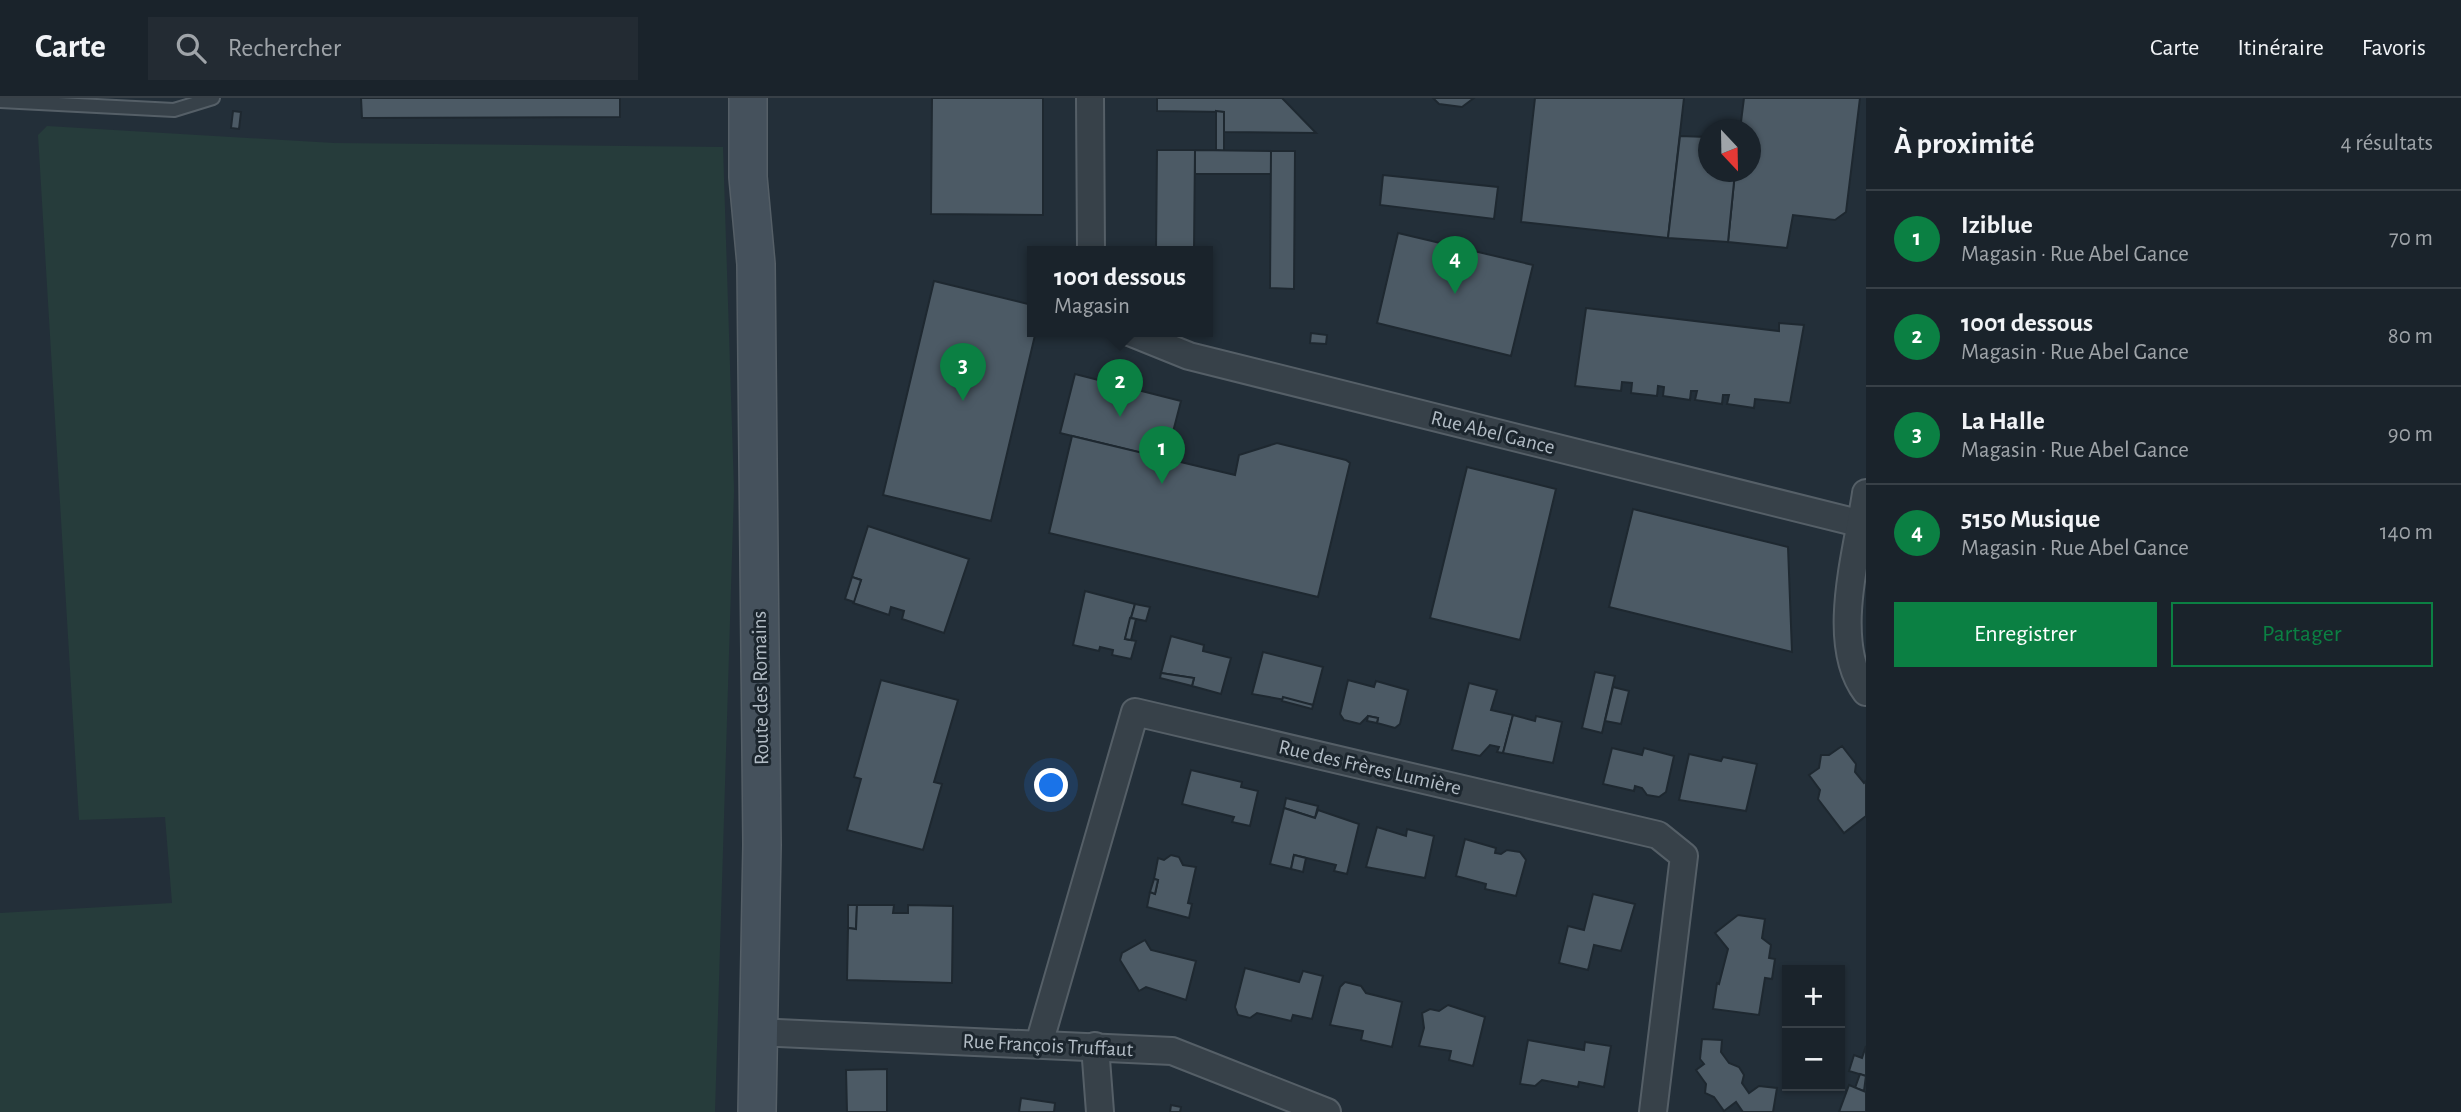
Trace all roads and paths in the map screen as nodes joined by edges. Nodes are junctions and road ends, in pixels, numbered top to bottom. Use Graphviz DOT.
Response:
graph roads {
  1 [pos="213,98"];
  2 [pos="748,98"];
  3 [pos="769,98"];
  4 [pos="1090,98"];
  5 [pos="0,101"];
  6 [pos="1091,246"];
  7 [pos="756,264"];
  8 [pos="1142,337"];
  9 [pos="1866,493"];
  10 [pos="1862,524"];
  11 [pos="1866,692"];
  12 [pos="758,1032"];
  13 [pos="1039,1044"];
  14 [pos="1095,1046"];
  15 [pos="757,1112"];
  16 [pos="1100,1112"];
  17 [pos="1327,1112"];
  18 [pos="1653,1112"];
  1 -- 5 [label="lane"];
  2 -- 7 [label="street, Route des Romains"];
  3 -- 7 [label="street, Route des Romains"];
  4 -- 6 [label="street"];
  7 -- 12 [label="street, Route des Romains"];
  8 -- 10 [label="street, Rue Abel Gance"];
  9 -- 10 [label="street"];
  10 -- 11 [label="street"];
  12 -- 13 [label="street, Rue François Truffaut"];
  12 -- 15 [label="street, Route des Romains"];
  13 -- 14 [label="street, Rue François Truffaut"];
  13 -- 18 [label="street, Rue des Frères Lumière"];
  14 -- 16 [label="street"];
  14 -- 17 [label="street, Rue François Truffaut"];
}
